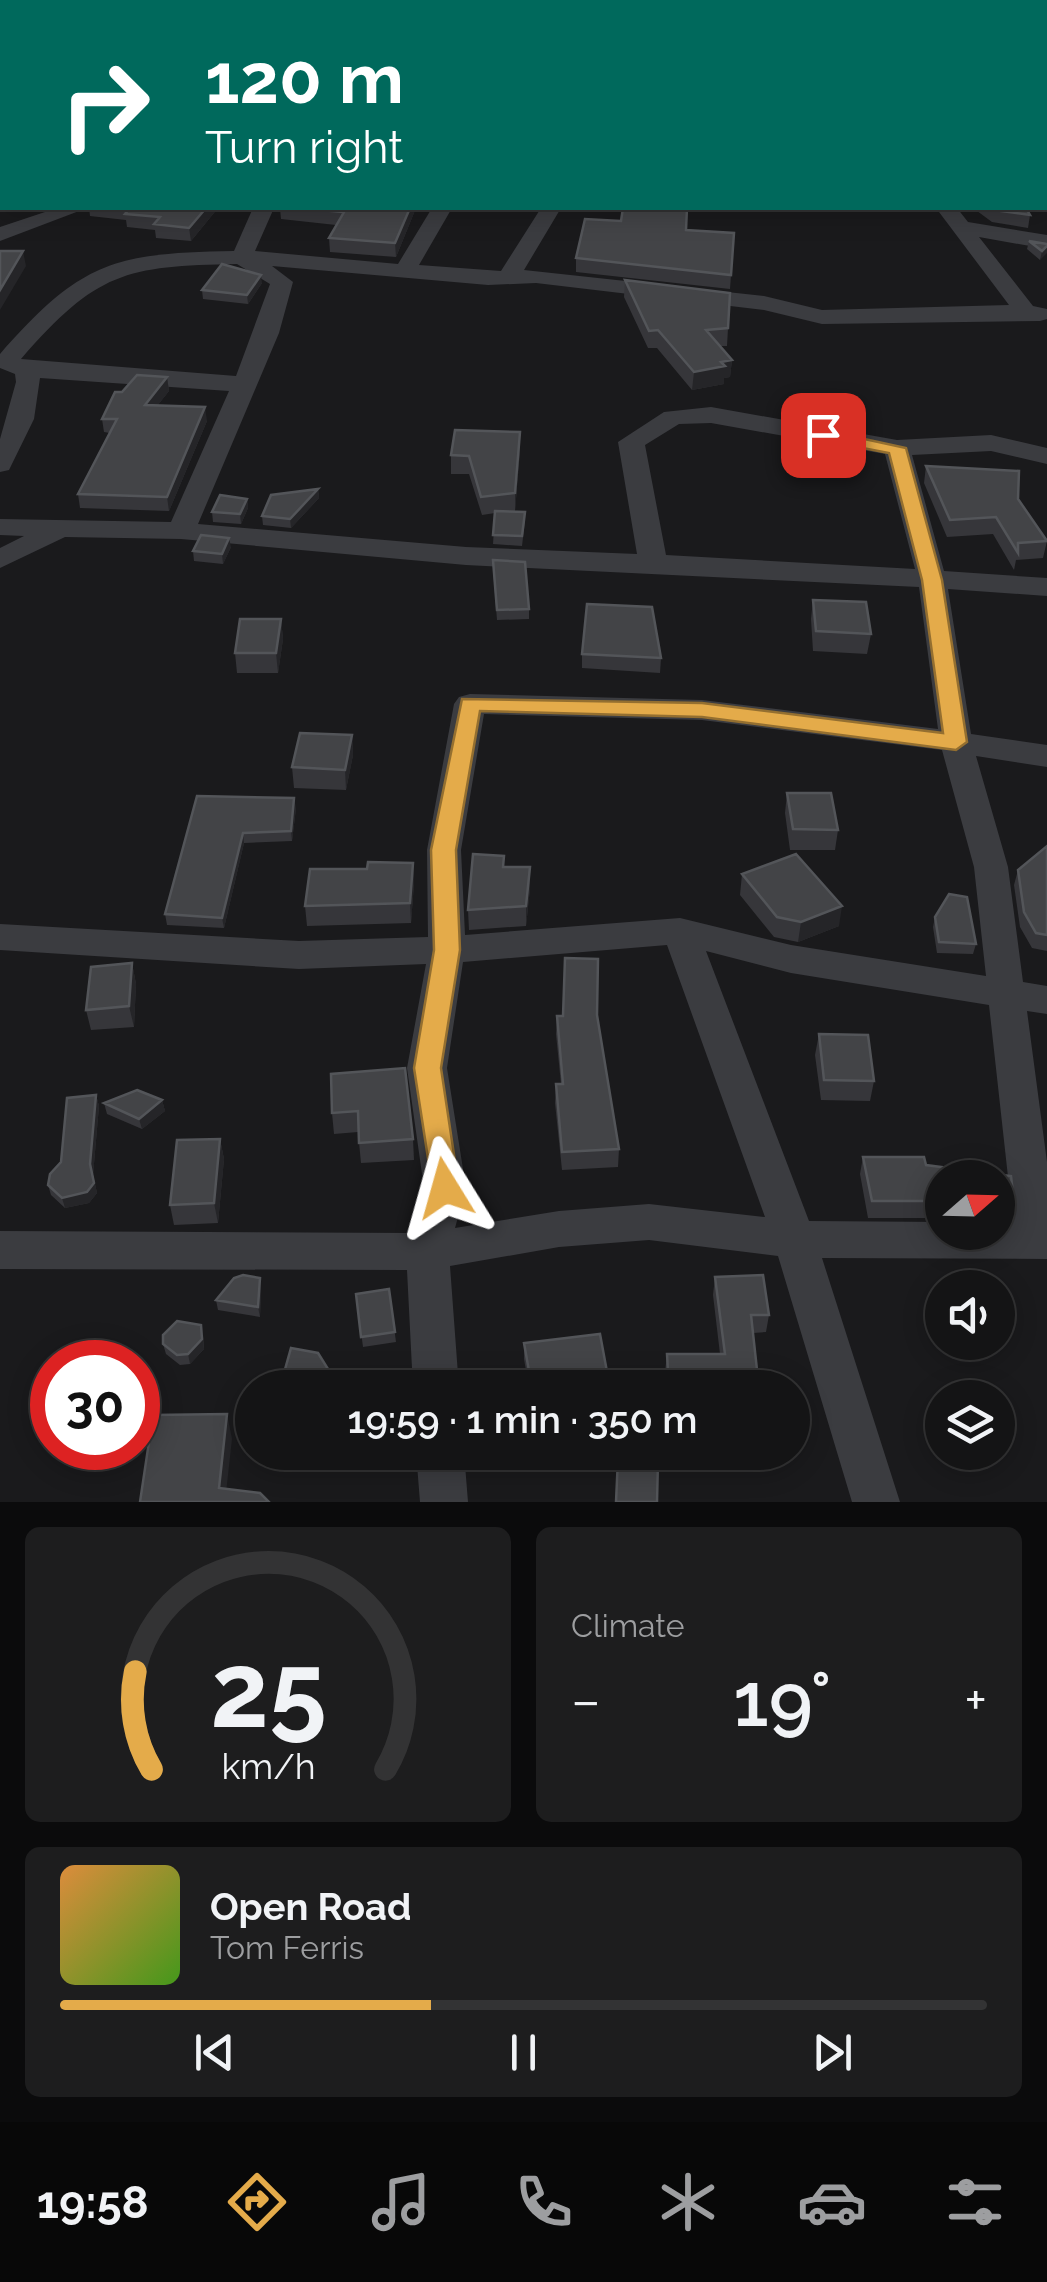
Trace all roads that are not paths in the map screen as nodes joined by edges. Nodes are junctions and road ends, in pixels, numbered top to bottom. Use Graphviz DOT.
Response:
graph roads {
  1 [pos="70,210"];
  2 [pos="262,210"];
  3 [pos="441,210"];
  4 [pos="551,210"];
  5 [pos="947,210"];
  6 [pos="960,227"];
  7 [pos="0,234"];
  8 [pos="1047,242"];
  9 [pos="242,257"];
  10 [pos="406,269"];
  11 [pos="508,277"];
  12 [pos="1036,314"];
  13 [pos="11,364"];
  14 [pos="242,384"];
  15 [pos="897,448"];
  16 [pos="1047,456"];
  17 [pos="0,464"];
  18 [pos="0,527"];
  19 [pos="58,530"];
  20 [pos="181,531"];
  21 [pos="0,558"];
  22 [pos="653,563"];
  23 [pos="932,580"];
  24 [pos="1047,586"];
  25 [pos="956,742"];
  26 [pos="1047,756"];
  27 [pos="680,931"];
  28 [pos="0,937"];
  29 [pos="447,950"];
  30 [pos="1006,994"];
  31 [pos="1047,1000"];
  32 [pos="794,1239"];
  33 [pos="1042,1241"];
  34 [pos="0,1250"];
  35 [pos="427,1251"];
  36 [pos="435,1370"];
  37 [pos="441,1470"];
  38 [pos="444,1502"];
  39 [pos="876,1502"];
  1 -- 7 [label="street"];
  2 -- 9 [label="street"];
  3 -- 10 [label="street"];
  4 -- 11 [label="street"];
  5 -- 6 [label="street"];
  6 -- 8 [label="street"];
  6 -- 12 [label="street"];
  9 -- 10 [label="street"];
  9 -- 13 [label="street"];
  9 -- 14 [label="street"];
  10 -- 11 [label="street"];
  11 -- 12 [label="street"];
  13 -- 14 [label="street"];
  13 -- 17 [label="street"];
  14 -- 20 [label="street"];
  15 -- 16 [label="street"];
  15 -- 22 [label="street"];
  15 -- 23 [label="street"];
  18 -- 19 [label="street"];
  19 -- 20 [label="street"];
  19 -- 21 [label="street"];
  20 -- 22 [label="street"];
  22 -- 23 [label="street"];
  23 -- 24 [label="street"];
  23 -- 25 [label="street"];
  25 -- 26 [label="street"];
  25 -- 29 [label="street"];
  25 -- 30 [label="street"];
  27 -- 29 [label="street"];
  27 -- 30 [label="street"];
  27 -- 32 [label="street"];
  28 -- 29 [label="street"];
  29 -- 35 [label="street"];
  30 -- 31 [label="street"];
  30 -- 33 [label="street"];
  32 -- 33 [label="street"];
  32 -- 35 [label="street"];
  32 -- 39 [label="street"];
  34 -- 35 [label="street"];
  35 -- 36 [label="street"];
  37 -- 38 [label="street"];
}
